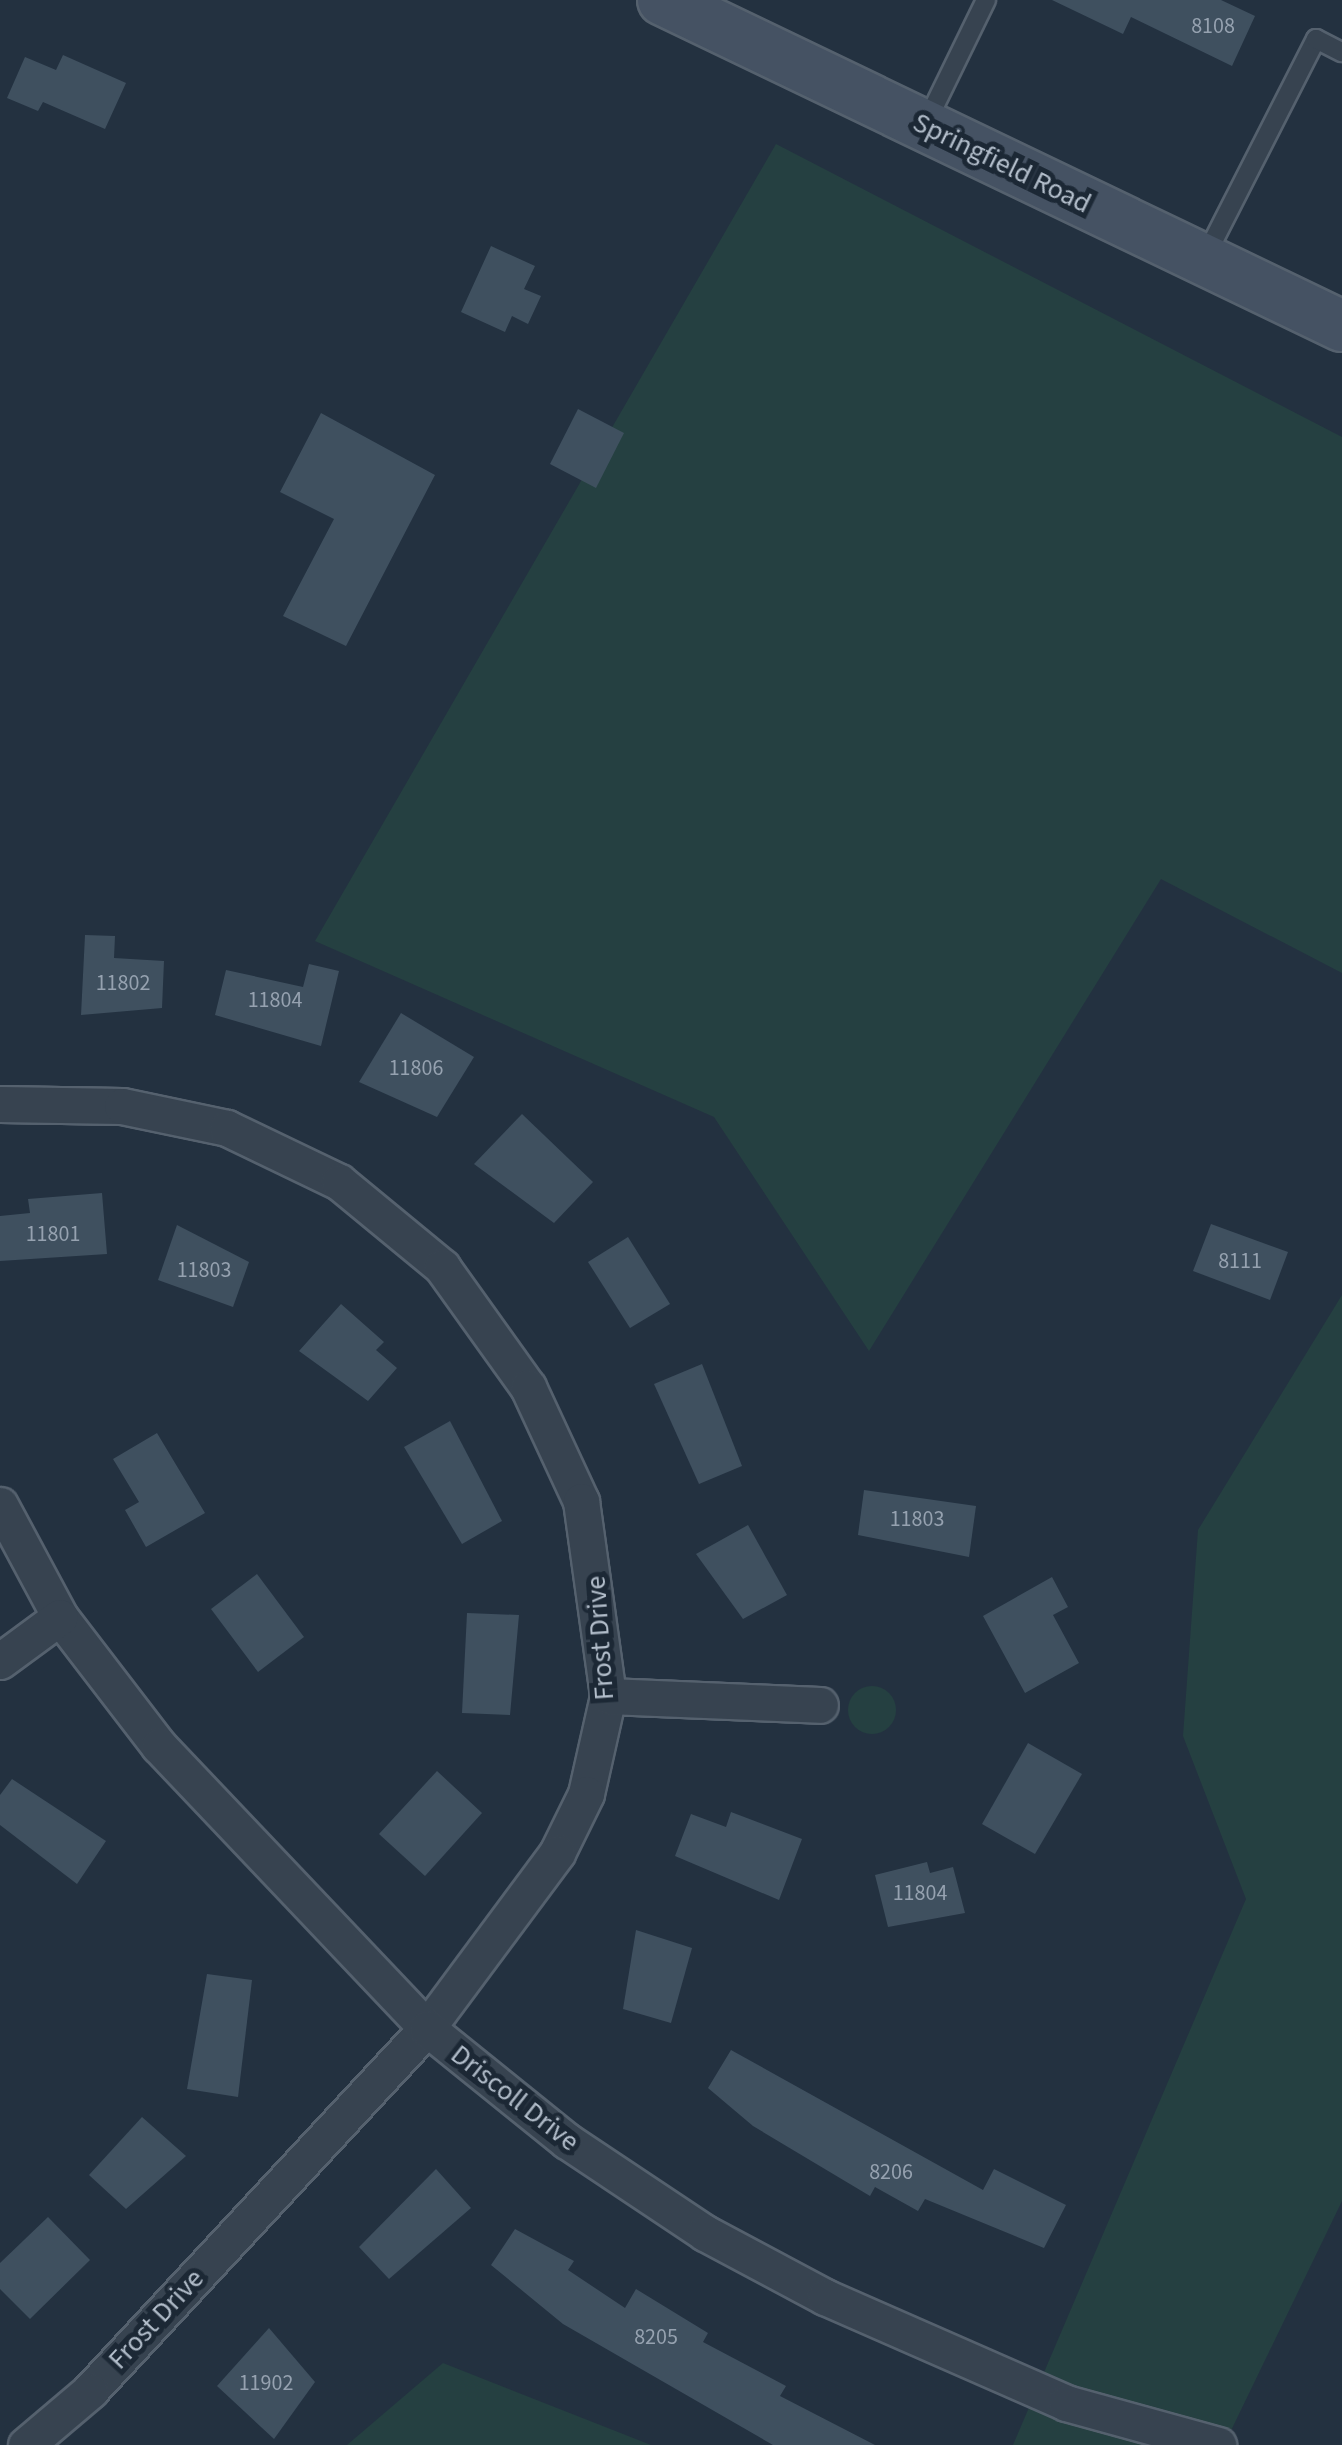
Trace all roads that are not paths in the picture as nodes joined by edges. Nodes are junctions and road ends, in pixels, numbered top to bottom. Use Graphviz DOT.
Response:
graph roads {
  1 [pos="663,0"];
  2 [pos="986,0"];
  3 [pos="1342,52"];
  4 [pos="924,126"];
  5 [pos="1204,260"];
  6 [pos="1342,326"];
  7 [pos="0,1104"];
  8 [pos="0,1505"];
  9 [pos="60,1617"];
  10 [pos="0,1661"];
  11 [pos="608,1696"];
  12 [pos="820,1706"];
  13 [pos="428,2028"];
  14 [pos="26,2445"];
  15 [pos="1218,2445"];
  1 -- 4 [label="street, Springfield Road"];
  2 -- 4 [label="lane"];
  3 -- 5 [label="lane"];
  4 -- 5 [label="street, Springfield Road"];
  5 -- 6 [label="street, Springfield Road"];
  7 -- 11 [label="street, Frost Drive"];
  8 -- 9 [label="street, Driscoll Drive"];
  9 -- 10 [label="street"];
  9 -- 13 [label="street, Driscoll Drive"];
  11 -- 12 [label="street"];
  11 -- 13 [label="street, Frost Drive"];
  13 -- 14 [label="street, Frost Drive"];
  13 -- 15 [label="street, Driscoll Drive"];
}
